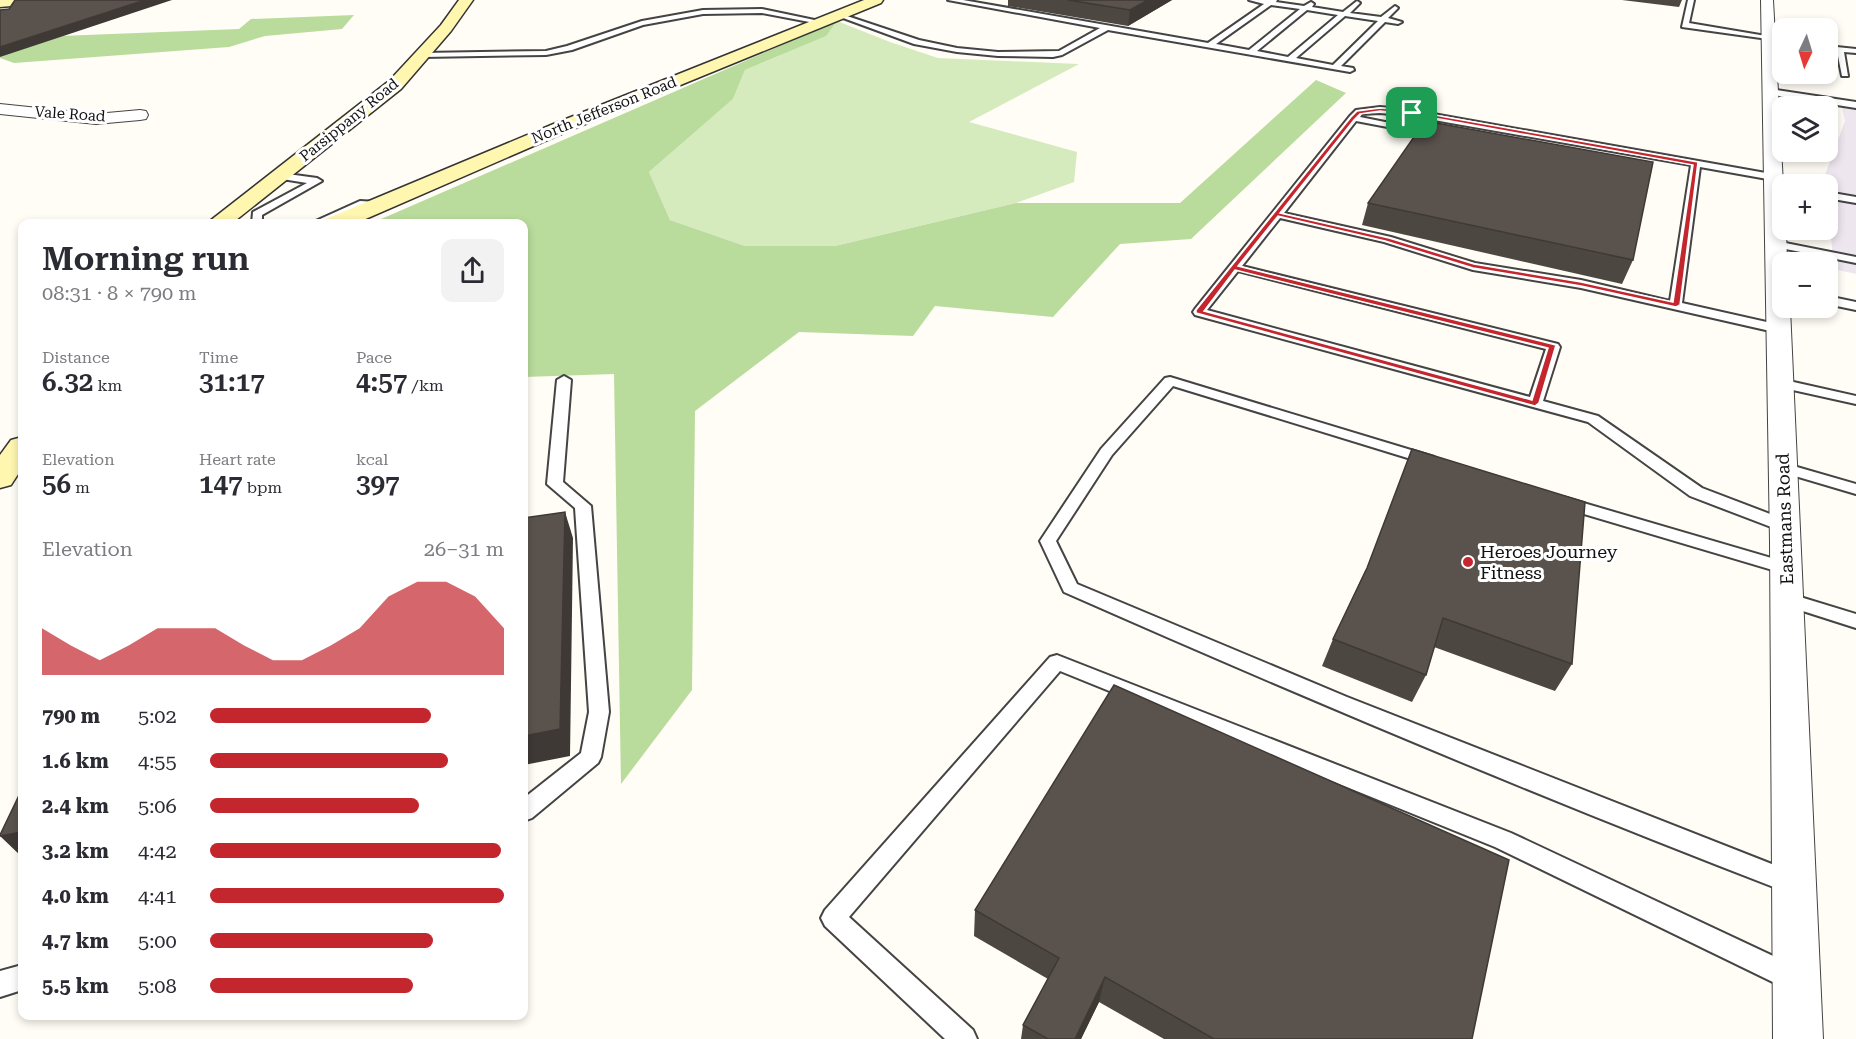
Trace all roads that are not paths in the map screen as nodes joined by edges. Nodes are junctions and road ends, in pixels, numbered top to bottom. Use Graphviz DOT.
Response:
graph roads {
  1 [pos="34,0"];
  2 [pos="466,0"];
  3 [pos="704,0"];
  4 [pos="876,0"];
  5 [pos="951,0"];
  6 [pos="1252,0"];
  7 [pos="1316,0"];
  8 [pos="1691,0"];
  9 [pos="1767,0"];
  10 [pos="1273,1"];
  11 [pos="0,3"];
  12 [pos="1357,3"];
  13 [pos="1306,8"];
  14 [pos="1395,8"];
  15 [pos="703,12"];
  16 [pos="1343,14"];
  17 [pos="839,15"];
  18 [pos="1383,20"];
  19 [pos="820,22"];
  20 [pos="1398,22"];
  21 [pos="1107,27"];
  22 [pos="1770,40"];
  23 [pos="1210,45"];
  24 [pos="1840,50"];
  25 [pos="1856,51"];
  26 [pos="1251,52"];
  27 [pos="423,55"];
  28 [pos="1290,59"];
  29 [pos="1335,67"];
  30 [pos="1350,69"];
  31 [pos="1845,74"];
  32 [pos="1770,92"];
  33 [pos="1856,105"];
  34 [pos="0,109"];
  35 [pos="140,116"];
  36 [pos="1353,118"];
  37 [pos="1455,137"];
  38 [pos="1696,163"];
  39 [pos="1775,174"];
  40 [pos="280,176"];
  41 [pos="1772,182"];
  42 [pos="1838,197"];
  43 [pos="1856,200"];
  44 [pos="377,205"];
  45 [pos="1276,214"];
  46 [pos="224,219"];
  47 [pos="257,219"];
  48 [pos="326,219"];
  49 [pos="345,219"];
  50 [pos="1775,240"];
  51 [pos="1775,244"];
  52 [pos="1776,252"];
  53 [pos="1856,261"];
  54 [pos="1234,267"];
  55 [pos="1838,302"];
  56 [pos="1676,305"];
  57 [pos="1856,306"];
  58 [pos="1779,318"];
  59 [pos="1779,329"];
  60 [pos="564,380"];
  61 [pos="1780,383"];
  62 [pos="1856,400"];
  63 [pos="1535,403"];
  64 [pos="18,452"];
  65 [pos="1448,466"];
  66 [pos="1783,468"];
  67 [pos="0,478"];
  68 [pos="1856,489"];
  69 [pos="1548,497"];
  70 [pos="1785,526"];
  71 [pos="1786,568"];
  72 [pos="1787,599"];
  73 [pos="1856,621"];
  74 [pos="528,808"];
  75 [pos="1794,884"];
  76 [pos="18,979"];
  77 [pos="1797,981"];
  78 [pos="0,984"];
  79 [pos="964,1039"];
  80 [pos="1798,1039"];
  1 -- 11 [label="street"];
  2 -- 27 [label="street, Parsippany Road"];
  3 -- 15 [label="lane"];
  4 -- 17 [label="street, North Jefferson Road"];
  5 -- 21 [label="lane"];
  6 -- 10 [label="lane"];
  7 -- 13 [label="lane"];
  8 -- 22 [label="lane"];
  9 -- 22 [label="street, Eastmans Road"];
  10 -- 13 [label="lane"];
  10 -- 23 [label="lane"];
  12 -- 16 [label="lane"];
  13 -- 16 [label="lane"];
  13 -- 26 [label="lane"];
  14 -- 18 [label="lane"];
  15 -- 19 [label="lane"];
  15 -- 27 [label="lane"];
  16 -- 18 [label="lane"];
  16 -- 28 [label="lane"];
  17 -- 19 [label="street, North Jefferson Road"];
  17 -- 21 [label="lane"];
  18 -- 20 [label="lane"];
  18 -- 29 [label="lane"];
  19 -- 44 [label="street, North Jefferson Road"];
  21 -- 23 [label="lane"];
  22 -- 32 [label="street, Eastmans Road"];
  23 -- 26 [label="lane"];
  24 -- 25 [label="lane"];
  24 -- 31 [label="lane"];
  26 -- 28 [label="lane"];
  27 -- 40 [label="street, Parsippany Road"];
  28 -- 29 [label="lane"];
  29 -- 30 [label="lane"];
  32 -- 33 [label="lane"];
  32 -- 39 [label="street, Eastmans Road"];
  34 -- 35 [label="street, Vale Road"];
  36 -- 37 [label="lane"];
  36 -- 38 [label="lane"];
  36 -- 45 [label="lane"];
  38 -- 41 [label="lane"];
  38 -- 56 [label="lane"];
  40 -- 46 [label="street, Parsippany Road"];
  40 -- 47 [label="lane"];
  42 -- 43 [label="lane"];
  44 -- 48 [label="lane"];
  44 -- 49 [label="street, North Jefferson Road"];
  45 -- 54 [label="lane"];
  45 -- 56 [label="lane"];
  50 -- 51 [label="street, Eastmans Road"];
  51 -- 52 [label="street, Eastmans Road"];
  51 -- 53 [label="lane"];
  54 -- 63 [label="lane"];
  54 -- 63 [label="lane"];
  55 -- 57 [label="lane"];
  56 -- 59 [label="lane"];
  58 -- 59 [label="street, Eastmans Road"];
  59 -- 61 [label="street, Eastmans Road"];
  60 -- 74 [label="lane"];
  61 -- 62 [label="lane"];
  61 -- 66 [label="street, Eastmans Road"];
  63 -- 70 [label="lane"];
  64 -- 67 [label="street"];
  65 -- 75 [label="lane"];
  66 -- 68 [label="lane"];
  66 -- 70 [label="street, Eastmans Road"];
  69 -- 71 [label="lane"];
  70 -- 71 [label="street, Eastmans Road"];
  71 -- 72 [label="street, Eastmans Road"];
  72 -- 73 [label="lane"];
  72 -- 75 [label="street, Eastmans Road"];
  75 -- 77 [label="street, Eastmans Road"];
  76 -- 78 [label="lane"];
  77 -- 79 [label="lane"];
  77 -- 80 [label="street, Eastmans Road"];
}
